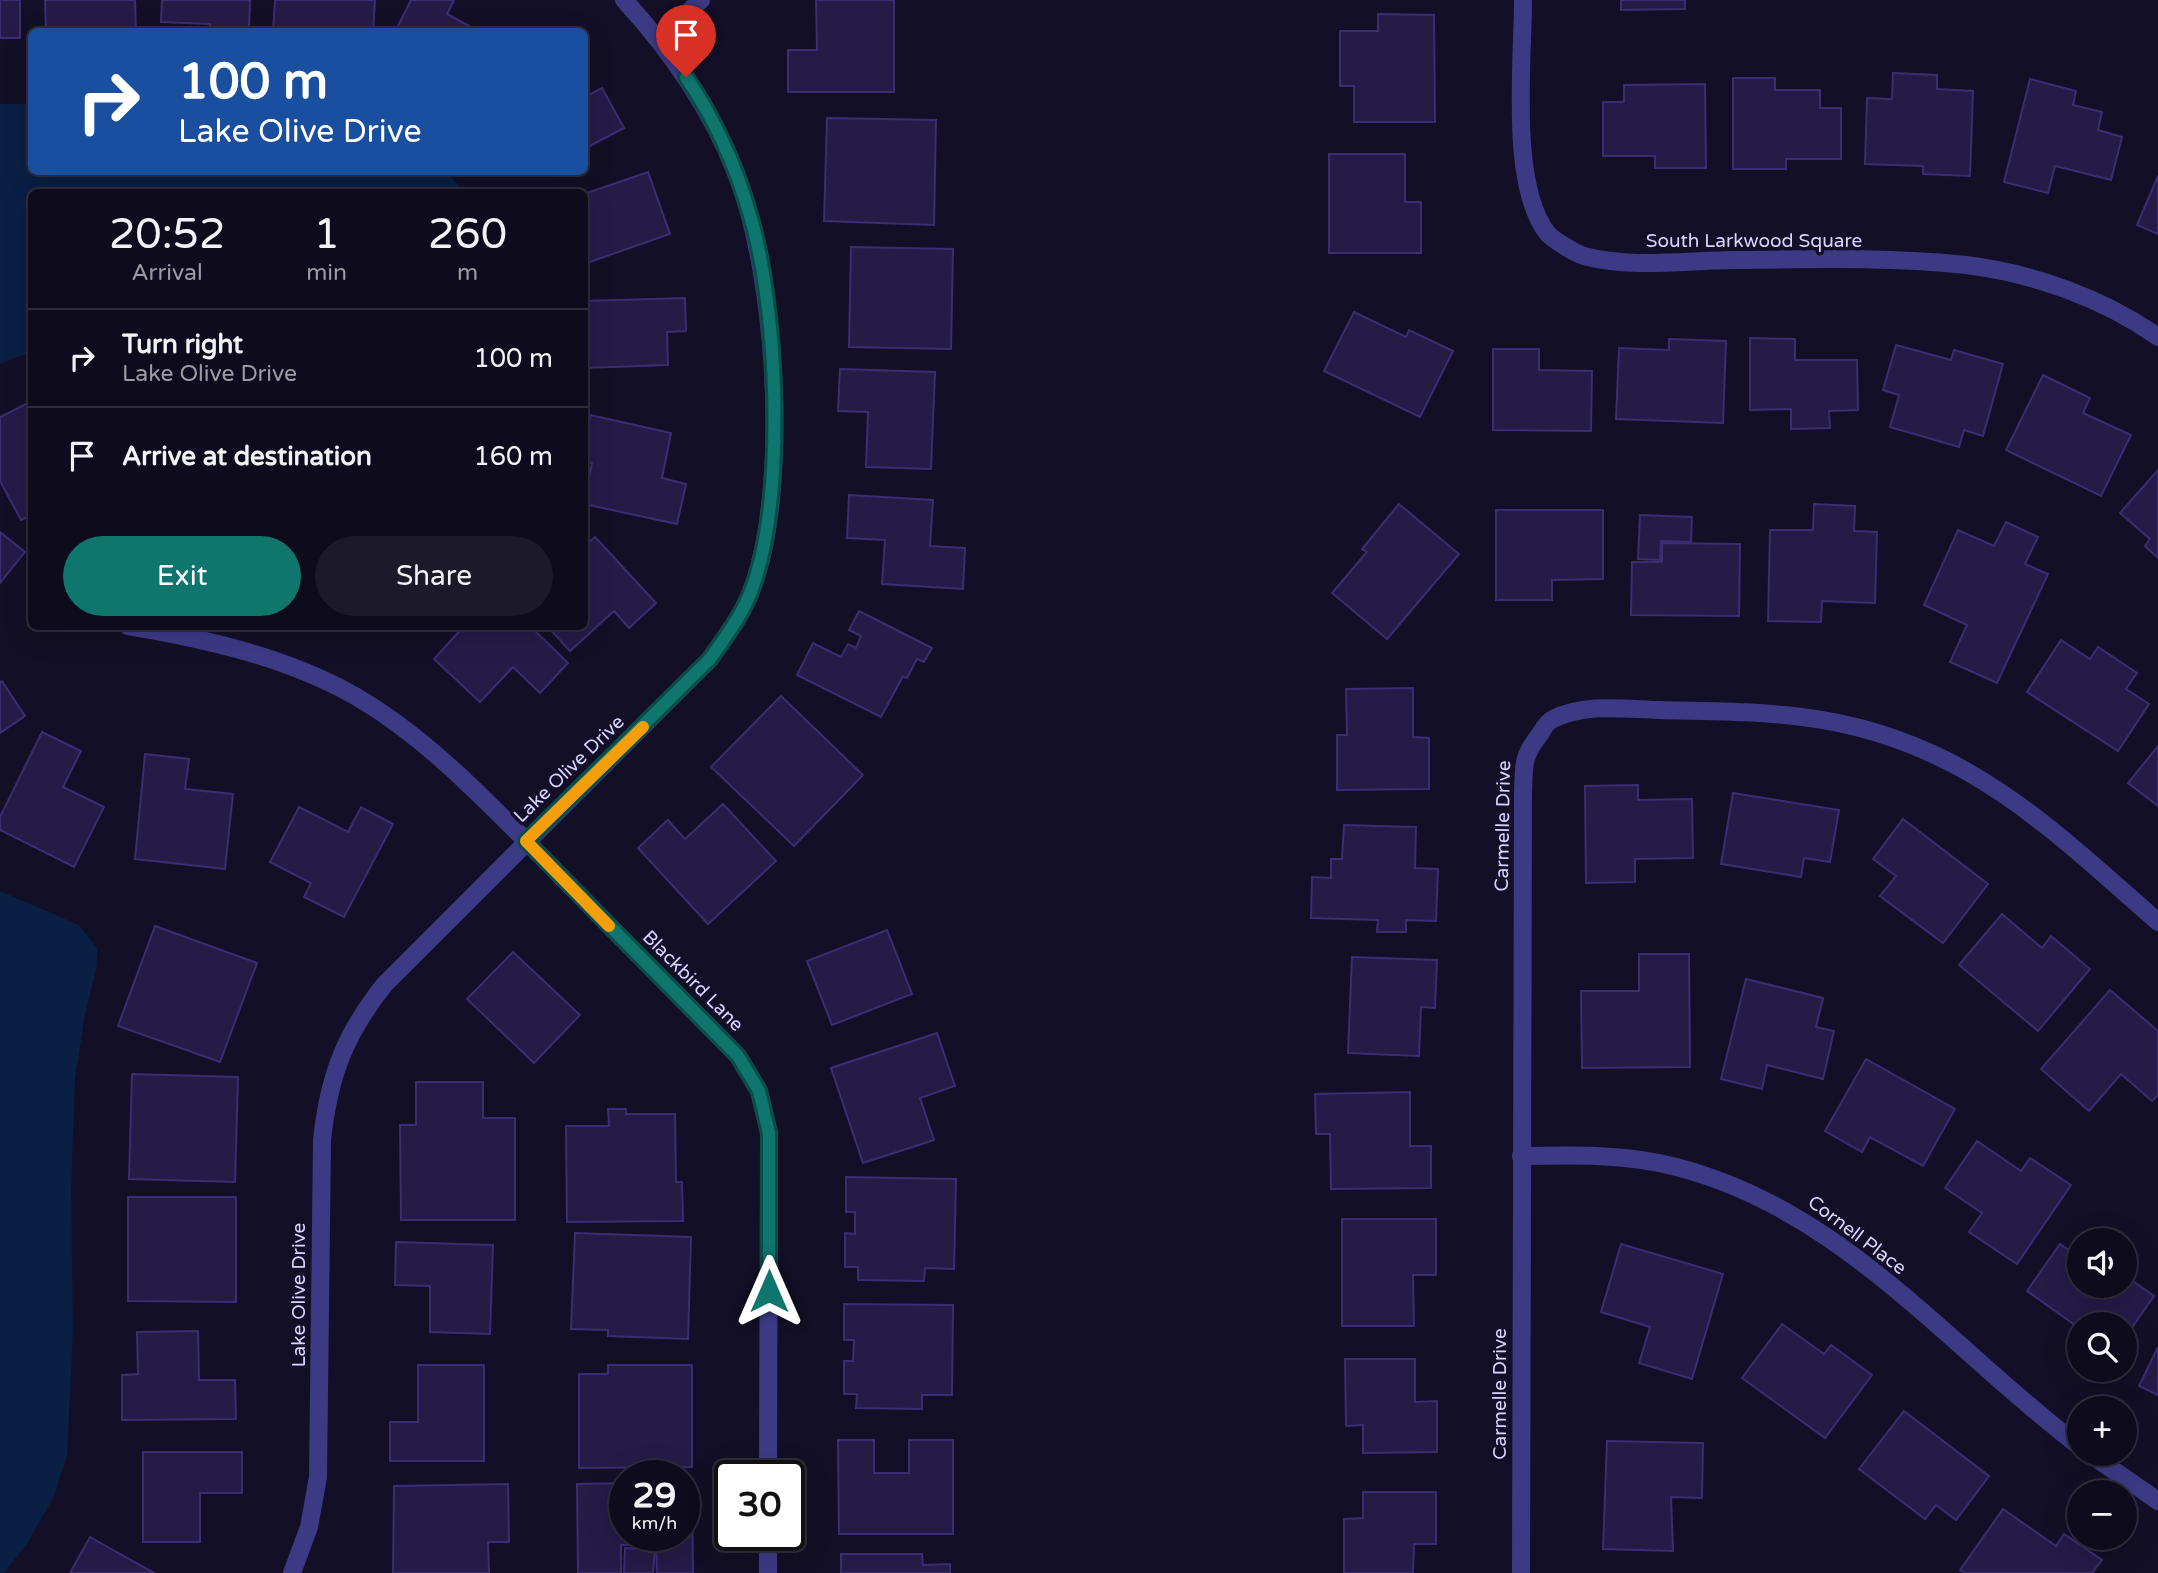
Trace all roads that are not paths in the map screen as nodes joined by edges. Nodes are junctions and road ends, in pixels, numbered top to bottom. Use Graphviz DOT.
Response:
graph roads {
  1 [pos="624,0"];
  2 [pos="701,0"];
  3 [pos="1523,0"];
  4 [pos="660,39"];
  5 [pos="2158,337"];
  6 [pos="148,630"];
  7 [pos="526,841"];
  8 [pos="2158,922"];
  9 [pos="1521,1156"];
  10 [pos="2067,1436"];
  11 [pos="768,1460"];
  12 [pos="2107,1466"];
  13 [pos="2158,1501"];
  14 [pos="768,1551"];
  15 [pos="292,1573"];
  16 [pos="768,1573"];
  17 [pos="1521,1573"];
  1 -- 4 [label="street, Lake Olive Drive"];
  2 -- 4 [label="street"];
  3 -- 5 [label="street, South Larkwood Square"];
  4 -- 7 [label="street, Lake Olive Drive"];
  6 -- 7 [label="street, Blackbird Lane"];
  7 -- 11 [label="street, Blackbird Lane"];
  7 -- 15 [label="street, Lake Olive Drive"];
  8 -- 9 [label="street, Carmelle Drive"];
  9 -- 10 [label="street, Cornell Place"];
  9 -- 17 [label="street, Carmelle Drive"];
  12 -- 13 [label="street"];
  14 -- 16 [label="street"];
}
